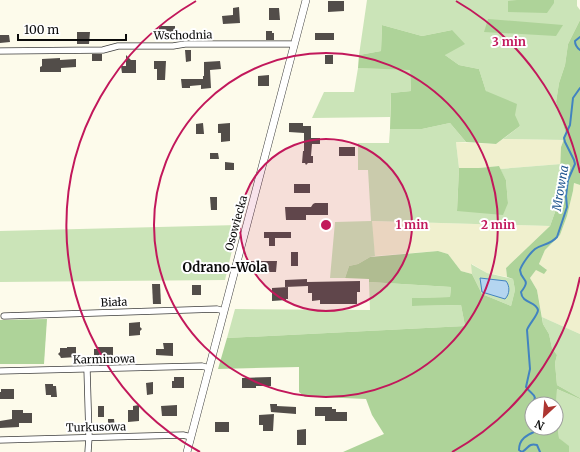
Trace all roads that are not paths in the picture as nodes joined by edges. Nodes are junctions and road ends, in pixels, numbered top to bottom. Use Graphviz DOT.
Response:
graph roads {
  1 [pos="306,0"];
  2 [pos="294,45"];
  3 [pos="0,51"];
  4 [pos="224,311"];
  5 [pos="4,316"];
  6 [pos="209,368"];
  7 [pos="87,369"];
  8 [pos="0,371"];
  9 [pos="89,437"];
  10 [pos="191,437"];
  11 [pos="0,440"];
  12 [pos="88,452"];
  13 [pos="187,452"];
  1 -- 2 [label="street, Osowiecka"];
  2 -- 3 [label="street, Wschodnia"];
  2 -- 4 [label="street, Osowiecka"];
  4 -- 5 [label="street, Biała"];
  4 -- 6 [label="street, Osowiecka"];
  6 -- 7 [label="street, Karminowa"];
  6 -- 10 [label="street, Osowiecka"];
  7 -- 8 [label="street, Karminowa"];
  7 -- 9 [label="street"];
  9 -- 10 [label="street, Turkusowa"];
  9 -- 11 [label="street, Turkusowa"];
  9 -- 12 [label="street"];
  10 -- 13 [label="street, Osowiecka"];
}
